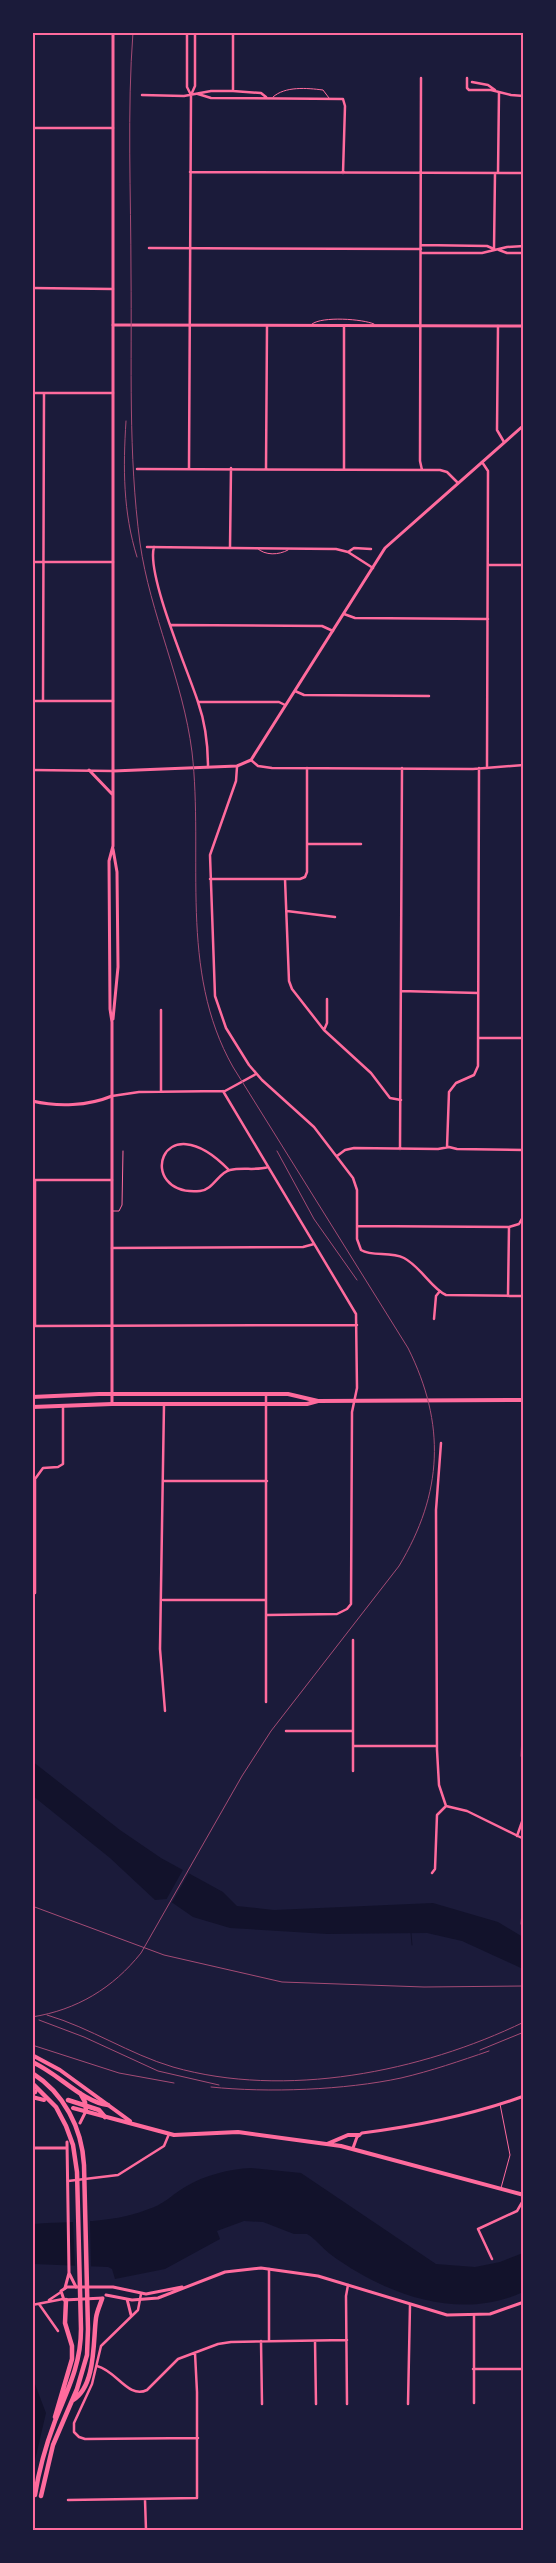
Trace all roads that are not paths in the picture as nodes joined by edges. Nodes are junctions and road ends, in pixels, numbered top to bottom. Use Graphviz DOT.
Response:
graph roads {
  1 [pos="113,32"];
  2 [pos="187,32"];
  3 [pos="195,32"];
  4 [pos="233,32"];
  5 [pos="421,78"];
  6 [pos="467,78"];
  7 [pos="472,82"];
  8 [pos="233,91"];
  9 [pos="498,91"];
  10 [pos="198,94"];
  11 [pos="191,95"];
  12 [pos="142,96"];
  13 [pos="524,96"];
  14 [pos="267,98"];
  15 [pos="272,98"];
  16 [pos="329,98"];
  17 [pos="32,128"];
  18 [pos="113,128"];
  19 [pos="190,172"];
  20 [pos="343,172"];
  21 [pos="422,172"];
  22 [pos="496,173"];
  23 [pos="524,173"];
  24 [pos="524,246"];
  25 [pos="149,248"];
  26 [pos="190,248"];
  27 [pos="421,249"];
  28 [pos="496,249"];
  29 [pos="524,253"];
  30 [pos="32,288"];
  31 [pos="113,288"];
  32 [pos="113,325"];
  33 [pos="190,326"];
  34 [pos="267,326"];
  35 [pos="310,326"];
  36 [pos="378,326"];
  37 [pos="421,326"];
  38 [pos="498,326"];
  39 [pos="524,326"];
  40 [pos="344,327"];
  41 [pos="32,393"];
  42 [pos="44,393"];
  43 [pos="113,393"];
  44 [pos="524,425"];
  45 [pos="504,442"];
  46 [pos="482,462"];
  47 [pos="138,468"];
  48 [pos="190,468"];
  49 [pos="231,468"];
  50 [pos="266,469"];
  51 [pos="344,470"];
  52 [pos="422,470"];
  53 [pos="458,483"];
  54 [pos="148,547"];
  55 [pos="154,547"];
  56 [pos="230,548"];
  57 [pos="256,548"];
  58 [pos="290,548"];
  59 [pos="371,549"];
  60 [pos="348,552"];
  61 [pos="32,562"];
  62 [pos="44,562"];
  63 [pos="113,562"];
  64 [pos="489,565"];
  65 [pos="524,565"];
  66 [pos="373,568"];
  67 [pos="344,614"];
  68 [pos="488,619"];
  69 [pos="171,625"];
  70 [pos="333,631"];
  71 [pos="295,691"];
  72 [pos="429,696"];
  73 [pos="32,701"];
  74 [pos="43,701"];
  75 [pos="113,701"];
  76 [pos="198,702"];
  77 [pos="287,706"];
  78 [pos="251,760"];
  79 [pos="524,765"];
  80 [pos="237,766"];
  81 [pos="487,766"];
  82 [pos="208,767"];
  83 [pos="307,768"];
  84 [pos="402,768"];
  85 [pos="478,768"];
  86 [pos="32,770"];
  87 [pos="89,770"];
  88 [pos="113,771"];
  89 [pos="112,794"];
  90 [pos="307,844"];
  91 [pos="361,844"];
  92 [pos="113,846"];
  93 [pos="284,879"];
  94 [pos="210,880"];
  95 [pos="287,911"];
  96 [pos="335,917"];
  97 [pos="401,992"];
  98 [pos="478,993"];
  99 [pos="327,999"];
  100 [pos="161,1010"];
  101 [pos="112,1022"];
  102 [pos="324,1030"];
  103 [pos="478,1038"];
  104 [pos="524,1038"];
  105 [pos="256,1074"];
  106 [pos="161,1091"];
  107 [pos="223,1091"];
  108 [pos="112,1096"];
  109 [pos="401,1100"];
  110 [pos="32,1101"];
  111 [pos="447,1147"];
  112 [pos="400,1149"];
  113 [pos="524,1150"];
  114 [pos="123,1151"];
  115 [pos="337,1156"];
  116 [pos="268,1167"];
  117 [pos="229,1170"];
  118 [pos="34,1180"];
  119 [pos="112,1180"];
  120 [pos="112,1211"];
  121 [pos="524,1215"];
  122 [pos="357,1226"];
  123 [pos="509,1227"];
  124 [pos="314,1244"];
  125 [pos="112,1248"];
  126 [pos="440,1291"];
  127 [pos="508,1296"];
  128 [pos="524,1296"];
  129 [pos="434,1319"];
  130 [pos="356,1325"];
  131 [pos="34,1326"];
  132 [pos="112,1326"];
  133 [pos="112,1394"];
  134 [pos="266,1394"];
  135 [pos="32,1397"];
  136 [pos="318,1400"];
  137 [pos="354,1400"];
  138 [pos="524,1400"];
  139 [pos="112,1404"];
  140 [pos="164,1404"];
  141 [pos="267,1405"];
  142 [pos="63,1406"];
  143 [pos="32,1408"];
  144 [pos="441,1443"];
  145 [pos="164,1480"];
  146 [pos="267,1481"];
  147 [pos="524,1493"];
  148 [pos="524,1509"];
  149 [pos="32,1592"];
  150 [pos="163,1600"];
  151 [pos="266,1600"];
  152 [pos="524,1601"];
  153 [pos="267,1615"];
  154 [pos="353,1640"];
  155 [pos="524,1660"];
  156 [pos="524,1671"];
  157 [pos="266,1702"];
  158 [pos="165,1711"];
  159 [pos="286,1730"];
  160 [pos="353,1731"];
  161 [pos="523,1731"];
  162 [pos="353,1746"];
  163 [pos="437,1746"];
  164 [pos="524,1764"];
  165 [pos="353,1771"];
  166 [pos="524,1772"];
  167 [pos="446,1806"];
  168 [pos="517,1836"];
  169 [pos="524,1839"];
  170 [pos="432,1873"];
  171 [pos="524,1874"];
  172 [pos="522,1924"];
  173 [pos="32,2055"];
  174 [pos="32,2062"];
  175 [pos="32,2072"];
  176 [pos="32,2083"];
  177 [pos="36,2091"];
  178 [pos="80,2091"];
  179 [pos="524,2096"];
  180 [pos="32,2097"];
  181 [pos="44,2100"];
  182 [pos="500,2104"];
  183 [pos="108,2105"];
  184 [pos="86,2108"];
  185 [pos="74,2110"];
  186 [pos="105,2117"];
  187 [pos="130,2122"];
  188 [pos="80,2123"];
  189 [pos="169,2134"];
  190 [pos="359,2135"];
  191 [pos="67,2142"];
  192 [pos="327,2144"];
  193 [pos="32,2148"];
  194 [pos="66,2148"];
  195 [pos="353,2148"];
  196 [pos="66,2181"];
  197 [pos="501,2189"];
  198 [pos="524,2197"];
  199 [pos="492,2259"];
  200 [pos="269,2269"];
  201 [pos="69,2273"];
  202 [pos="348,2286"];
  203 [pos="76,2287"];
  204 [pos="185,2287"];
  205 [pos="65,2288"];
  206 [pos="105,2288"];
  207 [pos="61,2292"];
  208 [pos="141,2294"];
  209 [pos="104,2297"];
  210 [pos="126,2299"];
  211 [pos="64,2300"];
  212 [pos="140,2300"];
  213 [pos="48,2301"];
  214 [pos="524,2302"];
  215 [pos="39,2304"];
  216 [pos="32,2305"];
  217 [pos="410,2305"];
  218 [pos="132,2315"];
  219 [pos="474,2316"];
  220 [pos="58,2331"];
  221 [pos="347,2340"];
  222 [pos="261,2341"];
  223 [pos="269,2341"];
  224 [pos="316,2341"];
  225 [pos="195,2353"];
  226 [pos="97,2366"];
  227 [pos="473,2369"];
  228 [pos="524,2369"];
  229 [pos="72,2400"];
  230 [pos="474,2403"];
  231 [pos="262,2404"];
  232 [pos="316,2404"];
  233 [pos="347,2404"];
  234 [pos="408,2404"];
  235 [pos="54,2423"];
  236 [pos="198,2438"];
  237 [pos="35,2495"];
  238 [pos="41,2496"];
  239 [pos="68,2500"];
  240 [pos="145,2500"];
  241 [pos="146,2530"];
  1 -- 18 [label="main road"];
  2 -- 11 [label="street"];
  3 -- 11 [label="street"];
  4 -- 8 [label="street"];
  5 -- 21 [label="street"];
  6 -- 9 [label="street"];
  7 -- 9 [label="street"];
  8 -- 10 [label="street"];
  8 -- 14 [label="street"];
  9 -- 13 [label="street"];
  9 -- 22 [label="street"];
  10 -- 11 [label="street"];
  10 -- 14 [label="street"];
  11 -- 12 [label="street"];
  11 -- 19 [label="street"];
  14 -- 15 [label="street"];
  15 -- 16 [label="street"];
  15 -- 16 [label="lane"];
  16 -- 20 [label="street"];
  17 -- 18 [label="street"];
  18 -- 31 [label="main road"];
  19 -- 20 [label="street"];
  19 -- 26 [label="street"];
  20 -- 21 [label="street"];
  21 -- 22 [label="street"];
  21 -- 27 [label="street"];
  22 -- 23 [label="street"];
  22 -- 28 [label="street"];
  24 -- 28 [label="street"];
  25 -- 26 [label="street"];
  26 -- 27 [label="street"];
  26 -- 33 [label="street"];
  27 -- 28 [label="street"];
  27 -- 28 [label="street"];
  27 -- 37 [label="street"];
  28 -- 29 [label="street"];
  30 -- 31 [label="street"];
  31 -- 32 [label="main road"];
  32 -- 33 [label="main road"];
  32 -- 43 [label="main road"];
  33 -- 34 [label="main road"];
  33 -- 48 [label="street"];
  34 -- 35 [label="main road"];
  34 -- 50 [label="street"];
  35 -- 36 [label="lane"];
  35 -- 40 [label="main road"];
  36 -- 37 [label="main road"];
  36 -- 40 [label="main road"];
  37 -- 38 [label="main road"];
  37 -- 52 [label="street"];
  38 -- 39 [label="main road"];
  38 -- 45 [label="street"];
  40 -- 51 [label="street"];
  41 -- 42 [label="street"];
  42 -- 43 [label="street"];
  42 -- 62 [label="street"];
  43 -- 63 [label="main road"];
  44 -- 45 [label="main road"];
  45 -- 46 [label="main road"];
  46 -- 53 [label="main road"];
  46 -- 64 [label="street"];
  47 -- 48 [label="street"];
  48 -- 49 [label="street"];
  49 -- 50 [label="street"];
  49 -- 56 [label="street"];
  50 -- 51 [label="street"];
  51 -- 52 [label="street"];
  52 -- 53 [label="street"];
  53 -- 66 [label="main road"];
  54 -- 55 [label="street"];
  55 -- 56 [label="street"];
  55 -- 69 [label="street"];
  56 -- 57 [label="street"];
  57 -- 58 [label="street"];
  57 -- 58 [label="lane"];
  58 -- 60 [label="street"];
  59 -- 60 [label="street"];
  60 -- 66 [label="street"];
  61 -- 62 [label="street"];
  62 -- 63 [label="street"];
  62 -- 74 [label="street"];
  63 -- 75 [label="main road"];
  64 -- 65 [label="street"];
  64 -- 68 [label="street"];
  66 -- 67 [label="main road"];
  67 -- 68 [label="street"];
  67 -- 70 [label="main road"];
  68 -- 81 [label="street"];
  69 -- 70 [label="street"];
  69 -- 76 [label="street"];
  70 -- 71 [label="main road"];
  71 -- 72 [label="street"];
  71 -- 77 [label="main road"];
  73 -- 74 [label="street"];
  74 -- 75 [label="street"];
  75 -- 88 [label="main road"];
  76 -- 77 [label="street"];
  76 -- 82 [label="street"];
  77 -- 78 [label="main road"];
  78 -- 80 [label="main road"];
  78 -- 83 [label="street"];
  79 -- 81 [label="street"];
  80 -- 82 [label="main road"];
  80 -- 94 [label="street"];
  81 -- 85 [label="street"];
  82 -- 88 [label="main road"];
  83 -- 84 [label="street"];
  83 -- 90 [label="street"];
  84 -- 85 [label="street"];
  84 -- 97 [label="street"];
  85 -- 98 [label="street"];
  86 -- 87 [label="street"];
  87 -- 88 [label="street"];
  87 -- 89 [label="main road"];
  88 -- 89 [label="main road"];
  89 -- 92 [label="main road"];
  90 -- 91 [label="street"];
  90 -- 93 [label="street"];
  92 -- 101 [label="main road"];
  92 -- 101 [label="main road"];
  93 -- 94 [label="street"];
  93 -- 95 [label="street"];
  94 -- 105 [label="street"];
  95 -- 96 [label="street"];
  95 -- 102 [label="street"];
  97 -- 98 [label="street"];
  97 -- 109 [label="street"];
  98 -- 103 [label="street"];
  99 -- 102 [label="street"];
  100 -- 106 [label="street"];
  101 -- 108 [label="main road"];
  102 -- 109 [label="street"];
  103 -- 104 [label="street"];
  103 -- 111 [label="street"];
  105 -- 107 [label="street"];
  105 -- 115 [label="street"];
  106 -- 107 [label="street"];
  106 -- 108 [label="street"];
  107 -- 116 [label="street"];
  108 -- 110 [label="main road"];
  108 -- 119 [label="main road"];
  109 -- 112 [label="street"];
  111 -- 112 [label="street"];
  111 -- 113 [label="street"];
  112 -- 115 [label="street"];
  114 -- 120 [label="lane"];
  115 -- 122 [label="street"];
  116 -- 117 [label="street"];
  116 -- 124 [label="street"];
  117 -- 117 [label="street"];
  118 -- 119 [label="street"];
  118 -- 131 [label="street"];
  119 -- 120 [label="main road"];
  120 -- 125 [label="main road"];
  121 -- 123 [label="street"];
  122 -- 123 [label="street"];
  122 -- 126 [label="street"];
  123 -- 127 [label="street"];
  124 -- 125 [label="street"];
  124 -- 130 [label="street"];
  125 -- 132 [label="main road"];
  126 -- 127 [label="street"];
  126 -- 129 [label="street"];
  127 -- 128 [label="street"];
  130 -- 132 [label="street"];
  130 -- 137 [label="street"];
  131 -- 132 [label="street"];
  132 -- 133 [label="main road"];
  133 -- 134 [label="highway"];
  133 -- 135 [label="highway"];
  133 -- 139 [label="main road"];
  134 -- 136 [label="highway"];
  134 -- 141 [label="street"];
  136 -- 137 [label="highway"];
  136 -- 141 [label="highway"];
  137 -- 138 [label="highway"];
  137 -- 153 [label="street"];
  139 -- 140 [label="highway"];
  139 -- 142 [label="highway"];
  140 -- 141 [label="highway"];
  140 -- 145 [label="street"];
  141 -- 146 [label="street"];
  142 -- 143 [label="highway"];
  142 -- 149 [label="street"];
  144 -- 163 [label="street"];
  145 -- 146 [label="street"];
  145 -- 150 [label="street"];
  146 -- 151 [label="street"];
  147 -- 148 [label="street"];
  150 -- 151 [label="street"];
  150 -- 158 [label="street"];
  151 -- 153 [label="street"];
  152 -- 155 [label="street"];
  153 -- 157 [label="street"];
  154 -- 160 [label="street"];
  156 -- 161 [label="street"];
  159 -- 160 [label="street"];
  160 -- 162 [label="street"];
  161 -- 164 [label="street"];
  162 -- 163 [label="street"];
  162 -- 165 [label="street"];
  163 -- 167 [label="street"];
  166 -- 168 [label="street"];
  167 -- 168 [label="street"];
  167 -- 170 [label="street"];
  168 -- 169 [label="street"];
  171 -- 172 [label="street"];
  173 -- 183 [label="highway"];
  174 -- 178 [label="highway"];
  175 -- 229 [label="highway"];
  176 -- 177 [label="highway"];
  177 -- 235 [label="highway"];
  178 -- 183 [label="highway"];
  178 -- 184 [label="highway"];
  179 -- 182 [label="main road"];
  180 -- 181 [label="highway"];
  182 -- 190 [label="main road"];
  182 -- 197 [label="lane"];
  183 -- 187 [label="highway"];
  184 -- 185 [label="highway"];
  184 -- 185 [label="highway"];
  184 -- 186 [label="highway"];
  184 -- 188 [label="main road"];
  186 -- 187 [label="highway"];
  187 -- 189 [label="highway"];
  189 -- 192 [label="highway"];
  189 -- 196 [label="street"];
  190 -- 192 [label="highway"];
  190 -- 195 [label="main road"];
  191 -- 194 [label="main road"];
  192 -- 195 [label="highway"];
  193 -- 194 [label="main road"];
  194 -- 196 [label="main road"];
  195 -- 197 [label="highway"];
  196 -- 201 [label="main road"];
  197 -- 198 [label="highway"];
  198 -- 199 [label="street"];
  200 -- 202 [label="main road"];
  200 -- 204 [label="main road"];
  200 -- 223 [label="street"];
  201 -- 203 [label="main road"];
  201 -- 205 [label="main road"];
  202 -- 217 [label="main road"];
  202 -- 221 [label="street"];
  203 -- 205 [label="main road"];
  203 -- 206 [label="main road"];
  204 -- 208 [label="main road"];
  204 -- 212 [label="main road"];
  205 -- 207 [label="main road"];
  206 -- 208 [label="main road"];
  206 -- 209 [label="main road"];
  207 -- 211 [label="main road"];
  207 -- 213 [label="street"];
  208 -- 212 [label="street"];
  209 -- 210 [label="main road"];
  209 -- 211 [label="main road"];
  209 -- 229 [label="highway"];
  210 -- 212 [label="main road"];
  210 -- 218 [label="main road"];
  211 -- 213 [label="street"];
  211 -- 235 [label="highway"];
  212 -- 218 [label="street"];
  213 -- 215 [label="street"];
  214 -- 219 [label="main road"];
  215 -- 216 [label="street"];
  215 -- 220 [label="street"];
  217 -- 219 [label="main road"];
  217 -- 234 [label="street"];
  218 -- 226 [label="street"];
  219 -- 227 [label="street"];
  221 -- 224 [label="street"];
  221 -- 233 [label="street"];
  222 -- 223 [label="street"];
  222 -- 225 [label="street"];
  222 -- 231 [label="street"];
  223 -- 224 [label="street"];
  224 -- 232 [label="street"];
  225 -- 226 [label="street"];
  225 -- 236 [label="street"];
  226 -- 236 [label="street"];
  227 -- 228 [label="street"];
  227 -- 230 [label="street"];
  229 -- 238 [label="highway"];
  235 -- 237 [label="highway"];
  236 -- 240 [label="street"];
  239 -- 240 [label="street"];
  240 -- 241 [label="street"];
}
